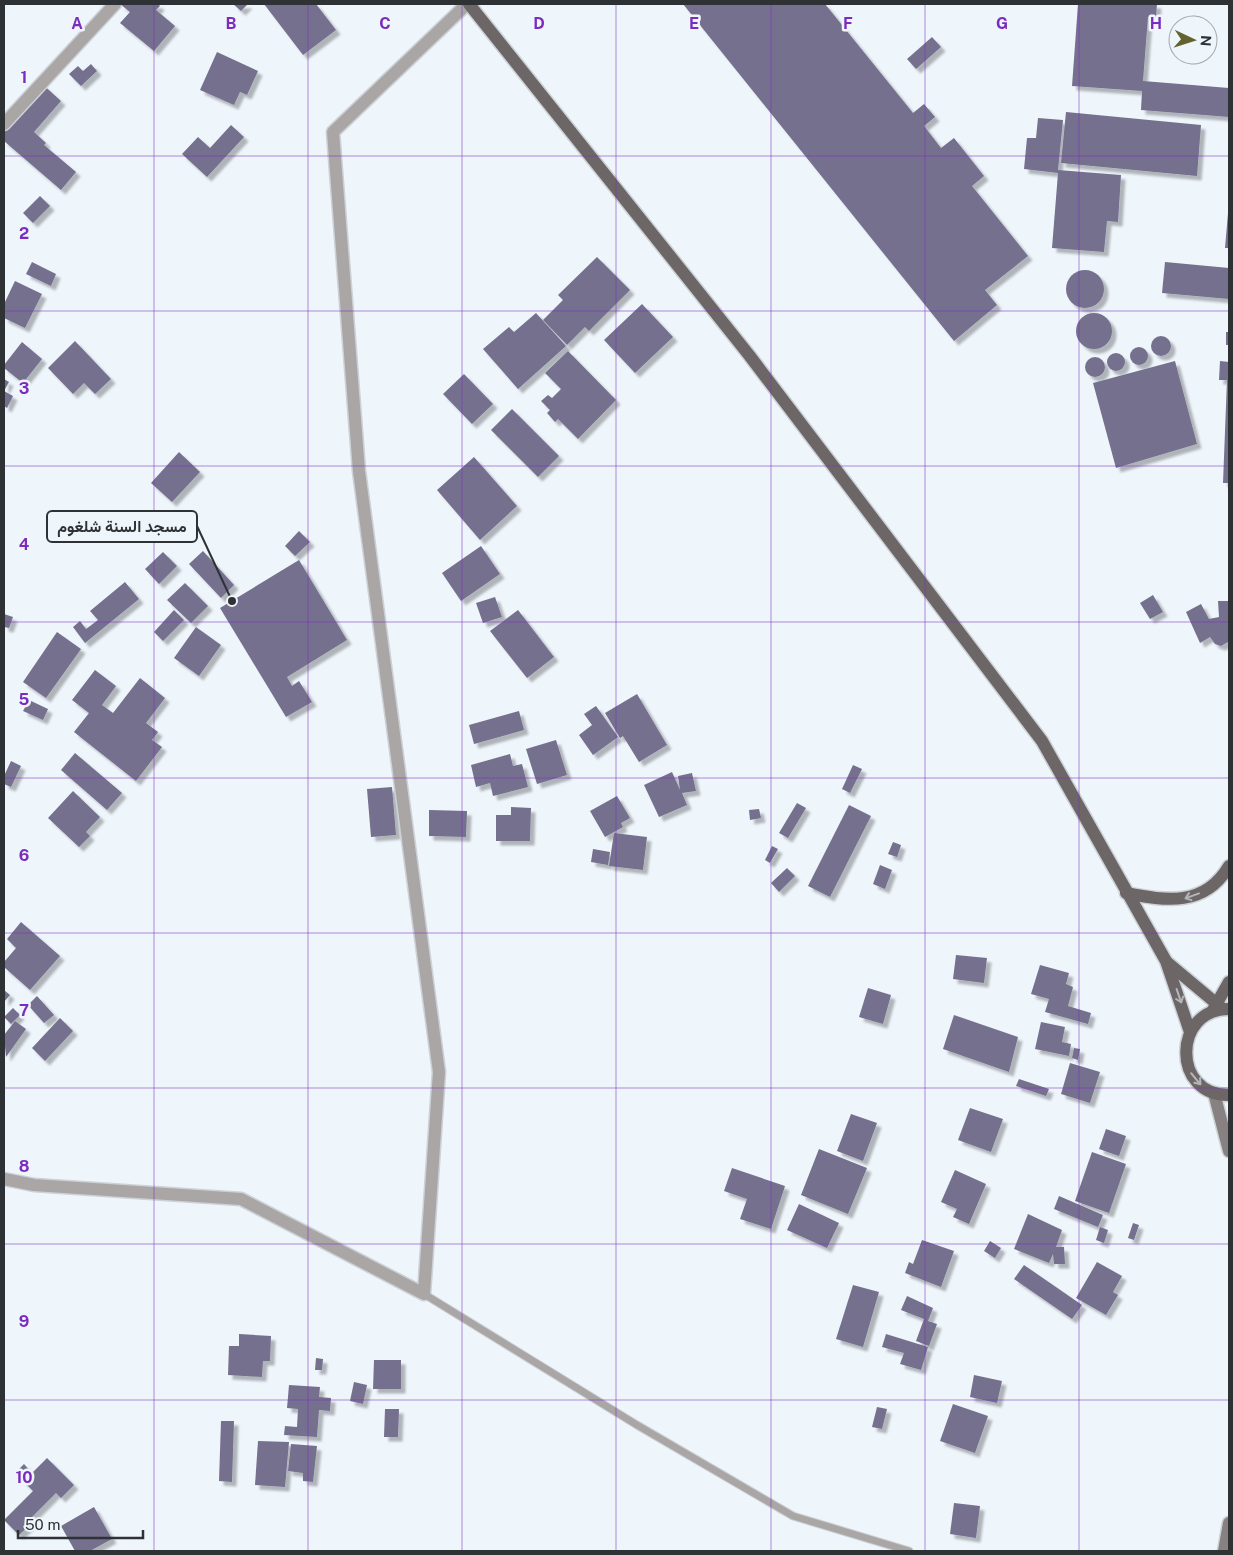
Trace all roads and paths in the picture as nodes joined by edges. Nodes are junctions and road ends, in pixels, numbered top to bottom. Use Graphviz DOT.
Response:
graph roads {
  1 [pos="115,4"];
  2 [pos="468,4"];
  3 [pos="4,124"];
  4 [pos="1229,866"];
  5 [pos="1126,893"];
  6 [pos="1166,961"];
  7 [pos="1229,982"];
  8 [pos="1220,1009"];
  9 [pos="1190,1032"];
  10 [pos="1224,1096"];
  11 [pos="1229,1151"];
  12 [pos="4,1179"];
  13 [pos="424,1294"];
  14 [pos="1229,1523"];
  15 [pos="909,1551"];
  16 [pos="1224,1551"];
  1 -- 3 [label="street"];
  2 -- 5 [label="main road"];
  2 -- 13 [label="street"];
  4 -- 5 [label="main road, one-way"];
  5 -- 6 [label="main road"];
  6 -- 8 [label="main road"];
  6 -- 9 [label="main road, one-way"];
  7 -- 8 [label="main road"];
  8 -- 9 [label="main road"];
  9 -- 10 [label="main road, one-way"];
  10 -- 11 [label="main road"];
  12 -- 13 [label="street"];
  13 -- 15 [label="lane"];
  14 -- 16 [label="main road"];
}
